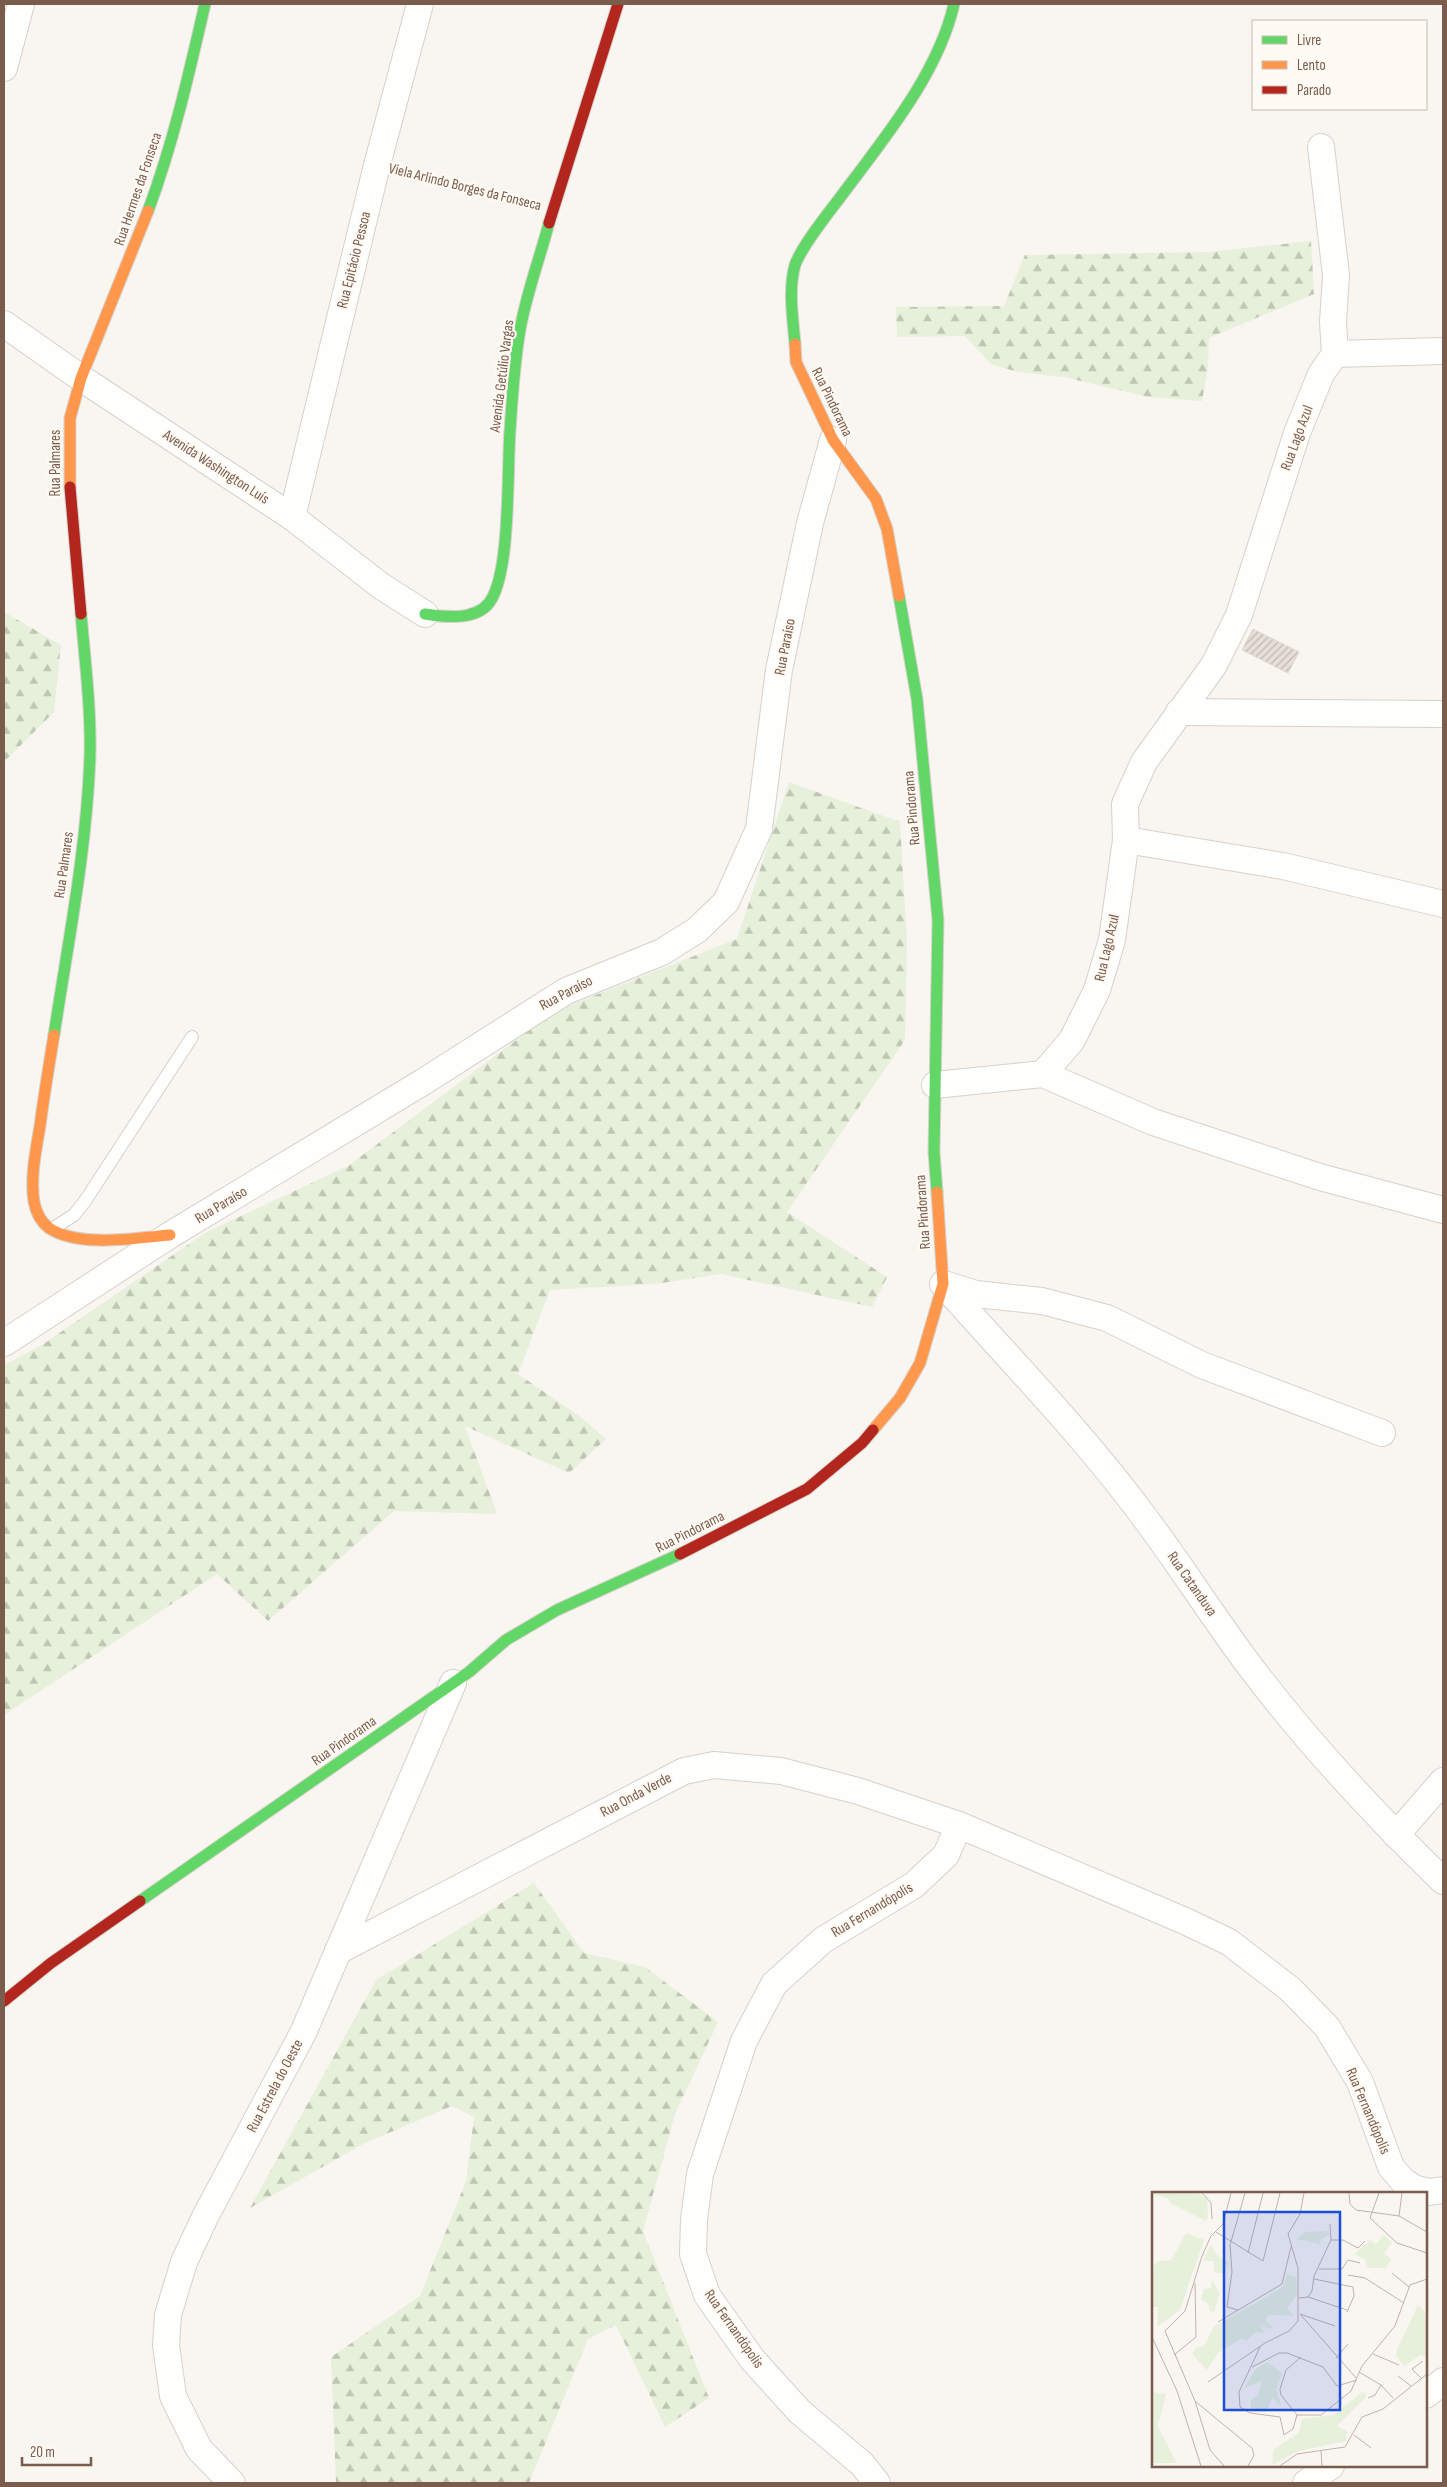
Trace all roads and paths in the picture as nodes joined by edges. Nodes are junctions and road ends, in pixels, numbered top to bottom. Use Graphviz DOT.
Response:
graph roads {
  1 [pos="21,4"];
  2 [pos="205,4"];
  3 [pos="420,4"];
  4 [pos="618,4"];
  5 [pos="954,4"];
  6 [pos="4,68"];
  7 [pos="1321,147"];
  8 [pos="377,165"];
  9 [pos="553,208"];
  10 [pos="4,324"];
  11 [pos="1443,351"];
  12 [pos="1335,354"];
  13 [pos="81,378"];
  14 [pos="833,440"];
  15 [pos="292,517"];
  16 [pos="425,614"];
  17 [pos="1179,712"];
  18 [pos="1443,714"];
  19 [pos="1126,840"];
  20 [pos="1443,904"];
  21 [pos="192,1037"];
  22 [pos="1043,1074"];
  23 [pos="935,1085"];
  24 [pos="1443,1210"];
  25 [pos="52,1229"];
  26 [pos="170,1235"];
  27 [pos="943,1284"];
  28 [pos="4,1343"];
  29 [pos="1382,1433"];
  30 [pos="453,1683"];
  31 [pos="1443,1781"];
  32 [pos="959,1824"];
  33 [pos="1396,1835"];
  34 [pos="1443,1881"];
  35 [pos="338,1951"];
  36 [pos="4,2001"];
  37 [pos="1443,2190"];
  38 [pos="1443,2380"];
  39 [pos="1427,2393"];
  40 [pos="1330,2467"];
  41 [pos="232,2483"];
  42 [pos="877,2483"];
  43 [pos="1306,2483"];
  1 -- 6 [label="street"];
  2 -- 13 [label="street, Rua Hermes da Fonseca"];
  3 -- 8 [label="street, Rua Epitácio Pessoa"];
  4 -- 9 [label="street, Avenida Getúlio Vargas"];
  5 -- 14 [label="street, Rua Pindorama"];
  7 -- 12 [label="street"];
  8 -- 9 [label="path, Viela Arlindo Borges da Fonseca"];
  8 -- 15 [label="street, Rua Epitácio Pessoa"];
  9 -- 16 [label="street, Avenida Getúlio Vargas"];
  10 -- 13 [label="street, Avenida Washington Luís"];
  11 -- 12 [label="street"];
  12 -- 17 [label="street, Rua Lago Azul"];
  13 -- 15 [label="street, Avenida Washington Luís"];
  13 -- 25 [label="street, Rua Palmares"];
  14 -- 23 [label="street, Rua Pindorama"];
  14 -- 26 [label="street, Rua Paraíso"];
  15 -- 16 [label="street, Avenida Washington Luís"];
  17 -- 18 [label="street"];
  17 -- 19 [label="street, Rua Lago Azul"];
  19 -- 20 [label="street"];
  19 -- 22 [label="street, Rua Lago Azul"];
  21 -- 25 [label="lane"];
  22 -- 23 [label="street"];
  22 -- 24 [label="street"];
  23 -- 27 [label="street, Rua Pindorama"];
  25 -- 26 [label="street"];
  26 -- 28 [label="street, Rua Paraíso"];
  27 -- 29 [label="street"];
  27 -- 30 [label="street, Rua Pindorama"];
  27 -- 33 [label="street, Rua Catanduva"];
  30 -- 35 [label="street, Rua Estrela do Oeste"];
  30 -- 36 [label="street, Rua Pindorama"];
  31 -- 33 [label="street"];
  32 -- 35 [label="street, Rua Onda Verde"];
  32 -- 37 [label="street, Rua Fernandópolis"];
  32 -- 42 [label="street, Rua Fernandópolis"];
  33 -- 34 [label="street, Rua Catanduva"];
  35 -- 41 [label="street, Rua Estrela do Oeste"];
  38 -- 39 [label="street"];
  40 -- 43 [label="street"];
}
